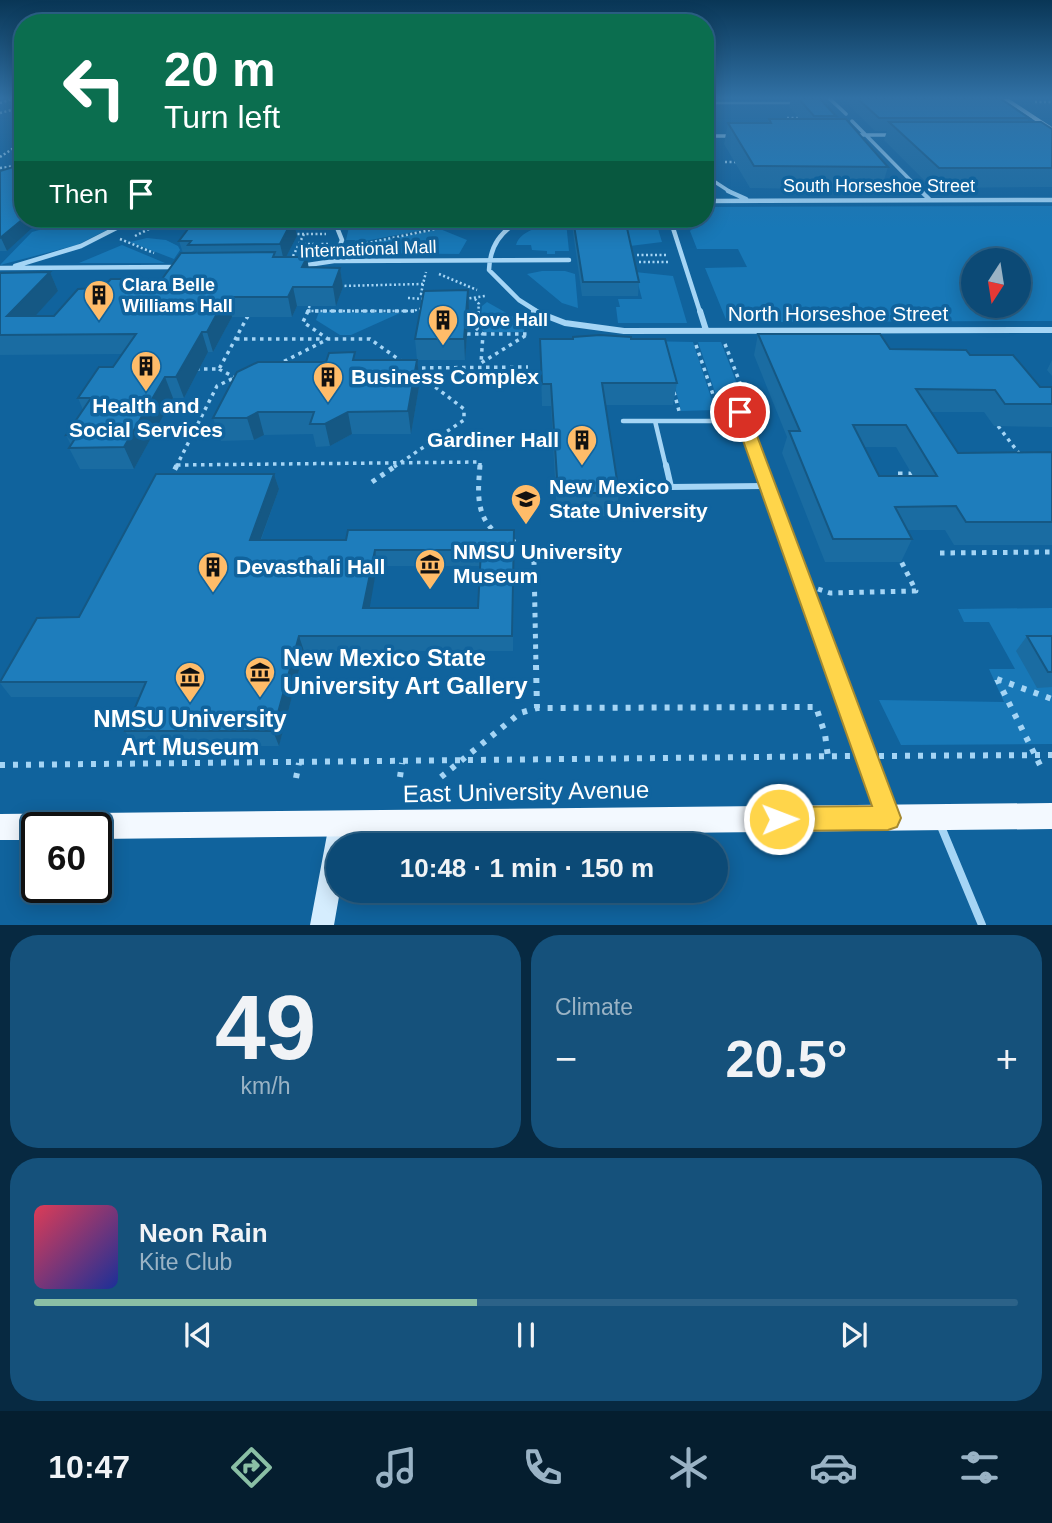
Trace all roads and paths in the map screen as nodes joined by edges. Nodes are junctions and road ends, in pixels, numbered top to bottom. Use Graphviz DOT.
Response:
graph roads {
  1 [pos="873,142"];
  2 [pos="725,162"];
  3 [pos="745,162"];
  4 [pos="1,168"];
  5 [pos="6,173"];
  6 [pos="714,182"];
  7 [pos="931,200"];
  8 [pos="1052,200"];
  9 [pos="714,201"];
  10 [pos="750,201"];
  11 [pos="118,228"];
  12 [pos="292,228"];
  13 [pos="338,228"];
  14 [pos="427,228"];
  15 [pos="440,228"];
  16 [pos="505,228"];
  17 [pos="673,228"];
  18 [pos="426,231"];
  19 [pos="304,234"];
  20 [pos="341,234"];
  21 [pos="299,244"];
  22 [pos="339,246"];
  23 [pos="637,256"];
  24 [pos="668,256"];
  25 [pos="569,260"];
  26 [pos="334,261"];
  27 [pos="429,261"];
  28 [pos="489,261"];
  29 [pos="639,262"];
  30 [pos="670,262"];
  31 [pos="289,266"];
  32 [pos="187,267"];
  33 [pos="2,268"];
  34 [pos="424,284"];
  35 [pos="330,286"];
  36 [pos="485,296"];
  37 [pos="408,298"];
  38 [pos="465,298"];
  39 [pos="475,299"];
  40 [pos="312,300"];
  41 [pos="435,304"];
  42 [pos="242,310"];
  43 [pos="307,311"];
  44 [pos="692,330"];
  45 [pos="706,330"];
  46 [pos="1052,330"];
  47 [pos="467,334"];
  48 [pos="484,334"];
  49 [pos="236,339"];
  50 [pos="328,339"];
  51 [pos="481,366"];
  52 [pos="411,368"];
  53 [pos="528,368"];
  54 [pos="189,369"];
  55 [pos="219,369"];
  56 [pos="281,369"];
  57 [pos="244,373"];
  58 [pos="235,378"];
  59 [pos="673,387"];
  60 [pos="719,412"];
  61 [pos="740,412"];
  62 [pos="679,413"];
  63 [pos="655,421"];
  64 [pos="743,421"];
  65 [pos="623,422"];
  66 [pos="998,426"];
  67 [pos="399,463"];
  68 [pos="1026,463"];
  69 [pos="177,465"];
  70 [pos="898,474"];
  71 [pos="918,474"];
  72 [pos="372,481"];
  73 [pos="168,483"];
  74 [pos="767,486"];
  75 [pos="1052,552"];
  76 [pos="940,553"];
  77 [pos="898,554"];
  78 [pos="830,593"];
  79 [pos="1052,699"];
  80 [pos="537,708"];
  81 [pos="1035,755"];
  82 [pos="1052,755"];
  83 [pos="896,756"];
  84 [pos="459,762"];
  85 [pos="299,763"];
  86 [pos="402,763"];
  87 [pos="0,765"];
  88 [pos="1041,767"];
  89 [pos="400,777"];
  90 [pos="441,777"];
  91 [pos="296,778"];
  92 [pos="1052,816"];
  93 [pos="937,817"];
  94 [pos="888,818"];
  95 [pos="340,824"];
  96 [pos="0,827"];
  97 [pos="322,925"];
  98 [pos="982,925"];
  1 -- 7 [label="street"];
  2 -- 3 [label="path"];
  4 -- 5 [label="path"];
  6 -- 10 [label="street"];
  7 -- 8 [label="street, South Horseshoe Street"];
  7 -- 10 [label="street, South Horseshoe Street"];
  9 -- 10 [label="street, South Horseshoe Street"];
  11 -- 33 [label="street"];
  12 -- 19 [label="path"];
  13 -- 20 [label="street"];
  14 -- 18 [label="path"];
  15 -- 18 [label="path"];
  16 -- 28 [label="street"];
  17 -- 45 [label="street"];
  18 -- 22 [label="path"];
  19 -- 20 [label="path"];
  19 -- 21 [label="path"];
  20 -- 22 [label="street"];
  21 -- 22 [label="path"];
  21 -- 31 [label="path"];
  22 -- 26 [label="street"];
  23 -- 24 [label="path"];
  25 -- 28 [label="street, International Mall"];
  26 -- 27 [label="street, International Mall"];
  26 -- 31 [label="street, International Mall"];
  27 -- 28 [label="street, International Mall"];
  27 -- 34 [label="path"];
  28 -- 44 [label="street, North Horseshoe Street"];
  29 -- 30 [label="path"];
  32 -- 33 [label="street"];
  34 -- 35 [label="path"];
  34 -- 37 [label="path"];
  36 -- 39 [label="path"];
  38 -- 39 [label="path"];
  39 -- 48 [label="path"];
  40 -- 43 [label="path"];
  41 -- 43 [label="path"];
  42 -- 49 [label="path"];
  43 -- 50 [label="path"];
  44 -- 45 [label="street, North Horseshoe Street"];
  44 -- 60 [label="path"];
  45 -- 46 [label="street, North Horseshoe Street"];
  47 -- 48 [label="path"];
  48 -- 51 [label="path"];
  48 -- 51 [label="path"];
  49 -- 50 [label="path"];
  49 -- 55 [label="path"];
  50 -- 52 [label="path"];
  50 -- 56 [label="path"];
  51 -- 52 [label="path"];
  51 -- 53 [label="path"];
  52 -- 67 [label="path"];
  54 -- 55 [label="path"];
  55 -- 58 [label="path"];
  57 -- 58 [label="path"];
  58 -- 69 [label="path"];
  59 -- 62 [label="path"];
  61 -- 64 [label="lane"];
  63 -- 64 [label="lane"];
  63 -- 65 [label="lane"];
  63 -- 74 [label="lane"];
  64 -- 74 [label="lane"];
  66 -- 68 [label="path"];
  67 -- 69 [label="path"];
  67 -- 72 [label="path"];
  67 -- 80 [label="path"];
  69 -- 73 [label="path"];
  70 -- 71 [label="path"];
  74 -- 94 [label="lane"];
  75 -- 76 [label="path"];
  77 -- 78 [label="path"];
  79 -- 81 [label="path"];
  80 -- 84 [label="path"];
  80 -- 84 [label="path"];
  81 -- 82 [label="path"];
  81 -- 83 [label="path"];
  81 -- 88 [label="path"];
  84 -- 86 [label="path"];
  84 -- 90 [label="path"];
  85 -- 86 [label="path"];
  85 -- 87 [label="path"];
  85 -- 91 [label="path"];
  86 -- 89 [label="path"];
  92 -- 93 [label="main road, East University Avenue"];
  93 -- 94 [label="main road, East University Avenue"];
  93 -- 98 [label="lane"];
  94 -- 95 [label="main road, East University Avenue"];
  95 -- 96 [label="main road, East University Avenue"];
  95 -- 97 [label="street"];
}
